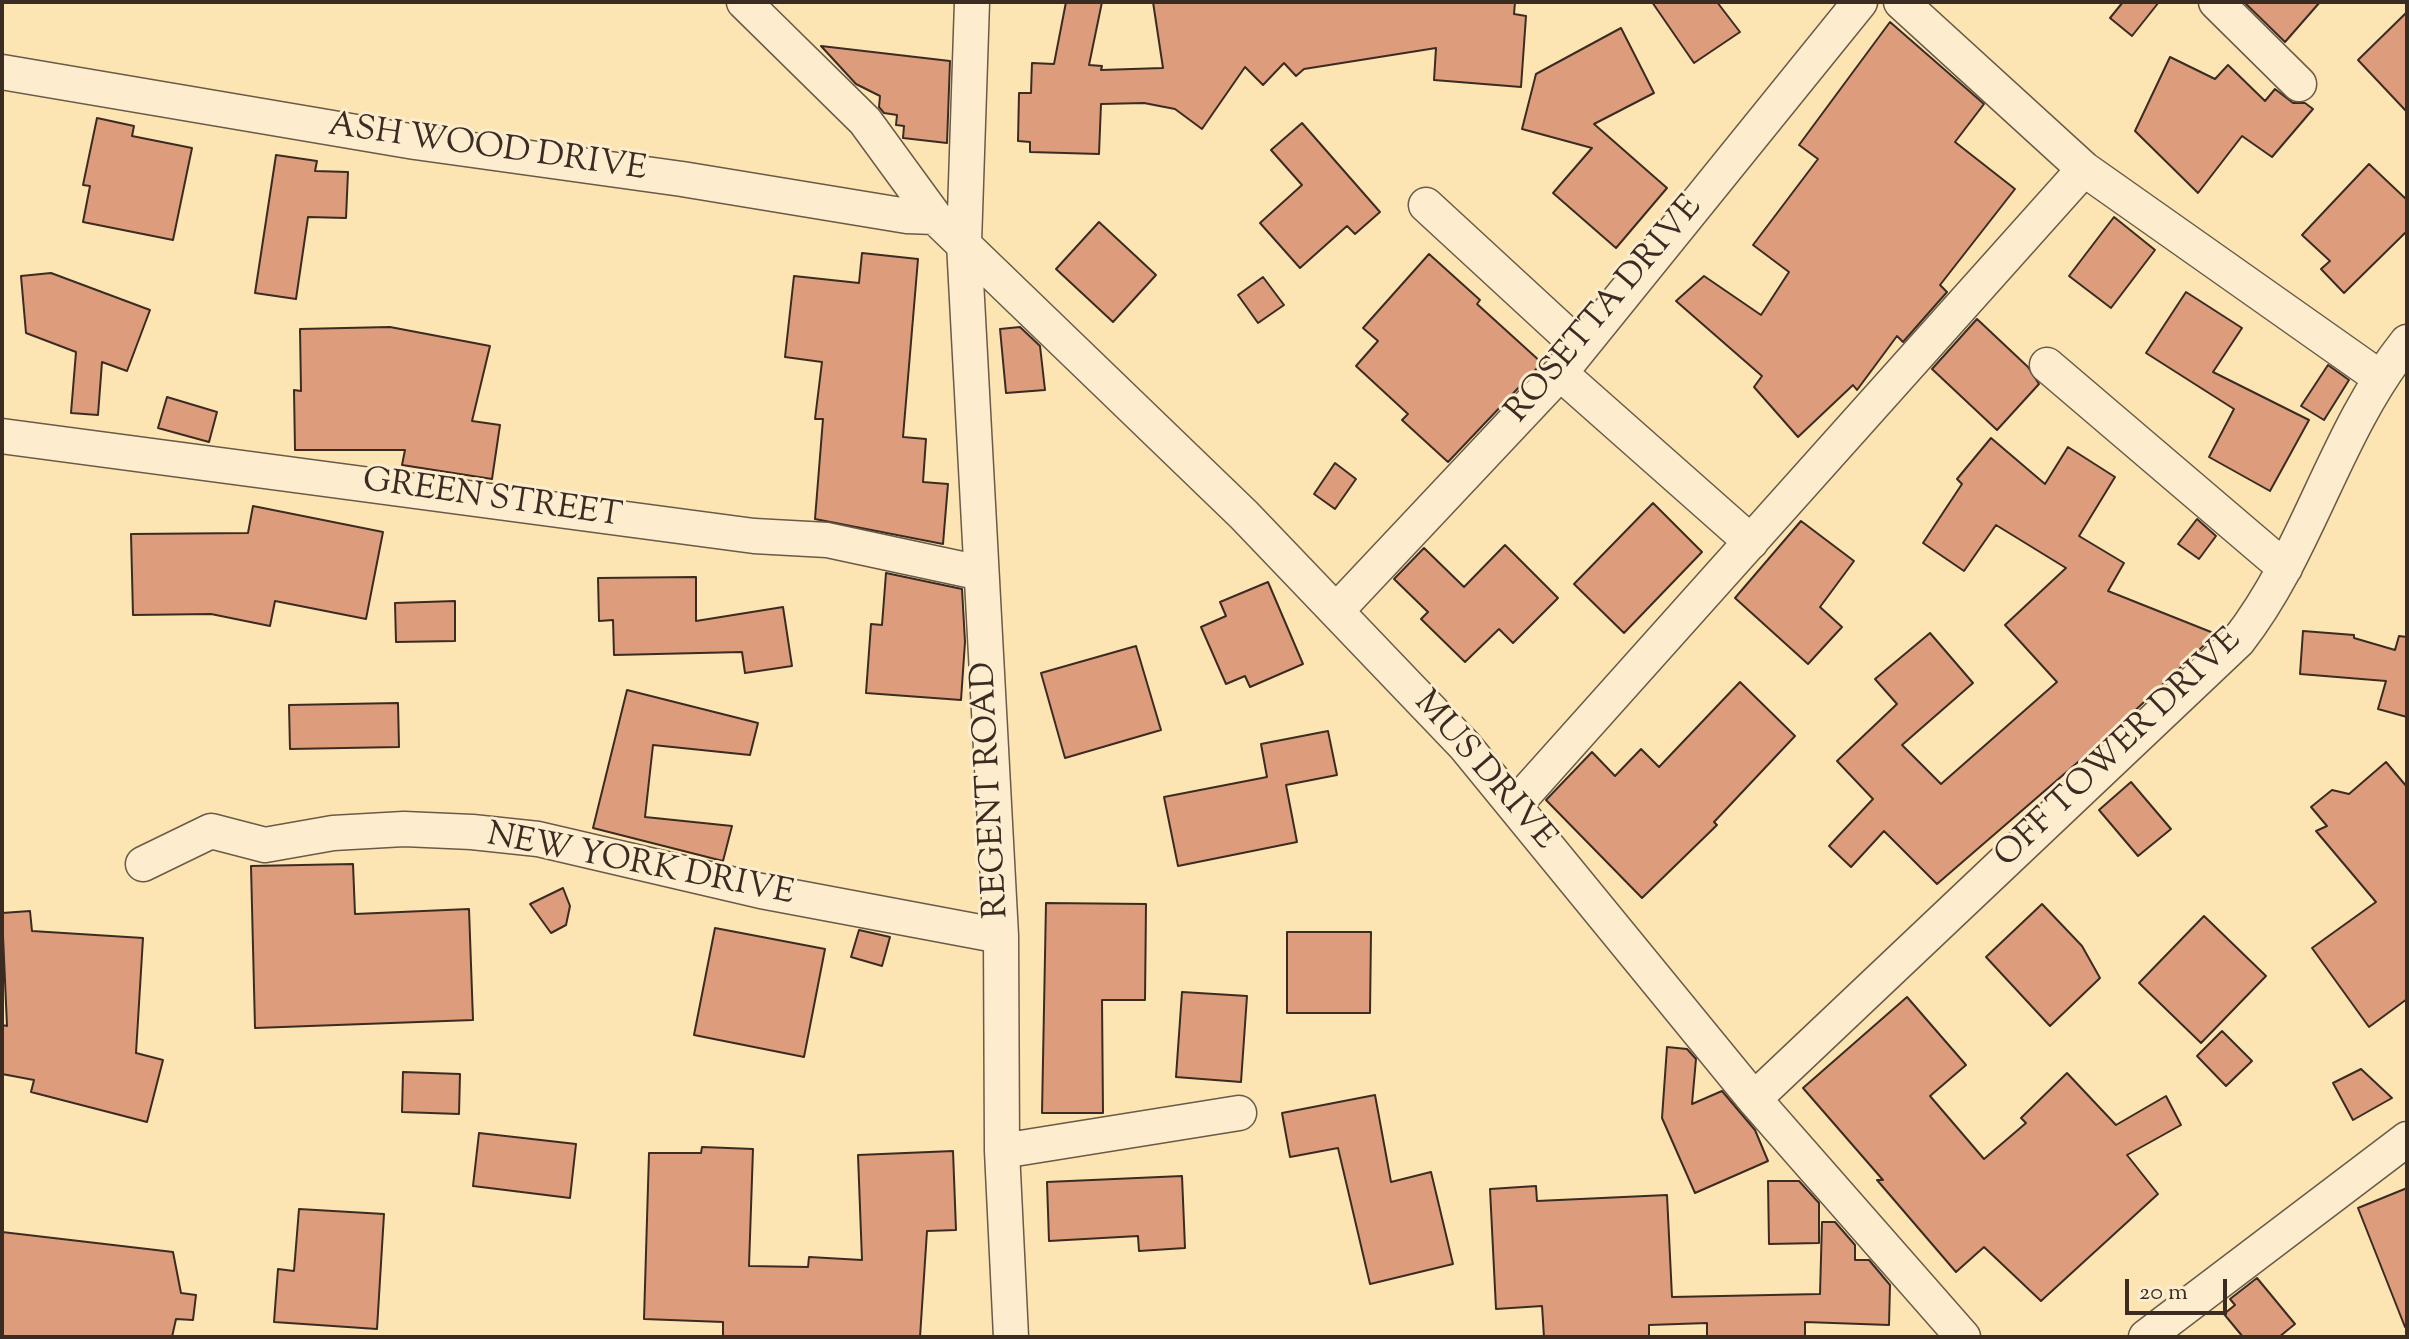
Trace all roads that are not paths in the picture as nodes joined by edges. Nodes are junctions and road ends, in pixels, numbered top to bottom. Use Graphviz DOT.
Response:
graph roads {
  1 [pos="744,2"];
  2 [pos="972,2"];
  3 [pos="1860,2"];
  4 [pos="1901,2"];
  5 [pos="2216,2"];
  6 [pos="2,72"];
  7 [pos="2299,84"];
  8 [pos="2084,169"];
  9 [pos="1426,205"];
  10 [pos="935,217"];
  11 [pos="964,243"];
  12 [pos="2407,342"];
  13 [pos="1570,360"];
  14 [pos="2047,365"];
  15 [pos="2379,377"];
  16 [pos="2,436"];
  17 [pos="1751,542"];
  18 [pos="2285,568"];
  19 [pos="981,573"];
  20 [pos="1338,609"];
  21 [pos="1514,806"];
  22 [pos="143,864"];
  23 [pos="1001,936"];
  24 [pos="1754,1099"];
  25 [pos="1239,1113"];
  26 [pos="2407,1139"];
  27 [pos="1002,1151"];
  28 [pos="1011,1337"];
  29 [pos="1963,1337"];
  30 [pos="2146,1337"];
  1 -- 10 [label="street"];
  2 -- 11 [label="street, REGENT ROAD"];
  3 -- 13 [label="street, ROSETTA DRIVE"];
  4 -- 8 [label="street"];
  5 -- 7 [label="street"];
  6 -- 10 [label="street, ASH WOOD DRIVE"];
  8 -- 15 [label="street"];
  8 -- 17 [label="street"];
  9 -- 13 [label="street"];
  10 -- 11 [label="street"];
  11 -- 19 [label="street, REGENT ROAD"];
  11 -- 20 [label="street, MUS DRIVE"];
  12 -- 15 [label="street, OFF TOWER DRIVE"];
  13 -- 17 [label="street"];
  13 -- 20 [label="street, ROSETTA DRIVE"];
  14 -- 18 [label="street"];
  15 -- 18 [label="street, OFF TOWER DRIVE"];
  16 -- 19 [label="street, GREEN STREET"];
  17 -- 21 [label="street"];
  18 -- 24 [label="street, OFF TOWER DRIVE"];
  19 -- 23 [label="street, REGENT ROAD"];
  20 -- 21 [label="street, MUS DRIVE"];
  21 -- 24 [label="street, MUS DRIVE"];
  22 -- 23 [label="street, NEW YORK DRIVE"];
  23 -- 27 [label="street, REGENT ROAD"];
  24 -- 29 [label="street, MUS DRIVE"];
  25 -- 27 [label="street"];
  26 -- 30 [label="street"];
  27 -- 28 [label="street, REGENT ROAD"];
}
